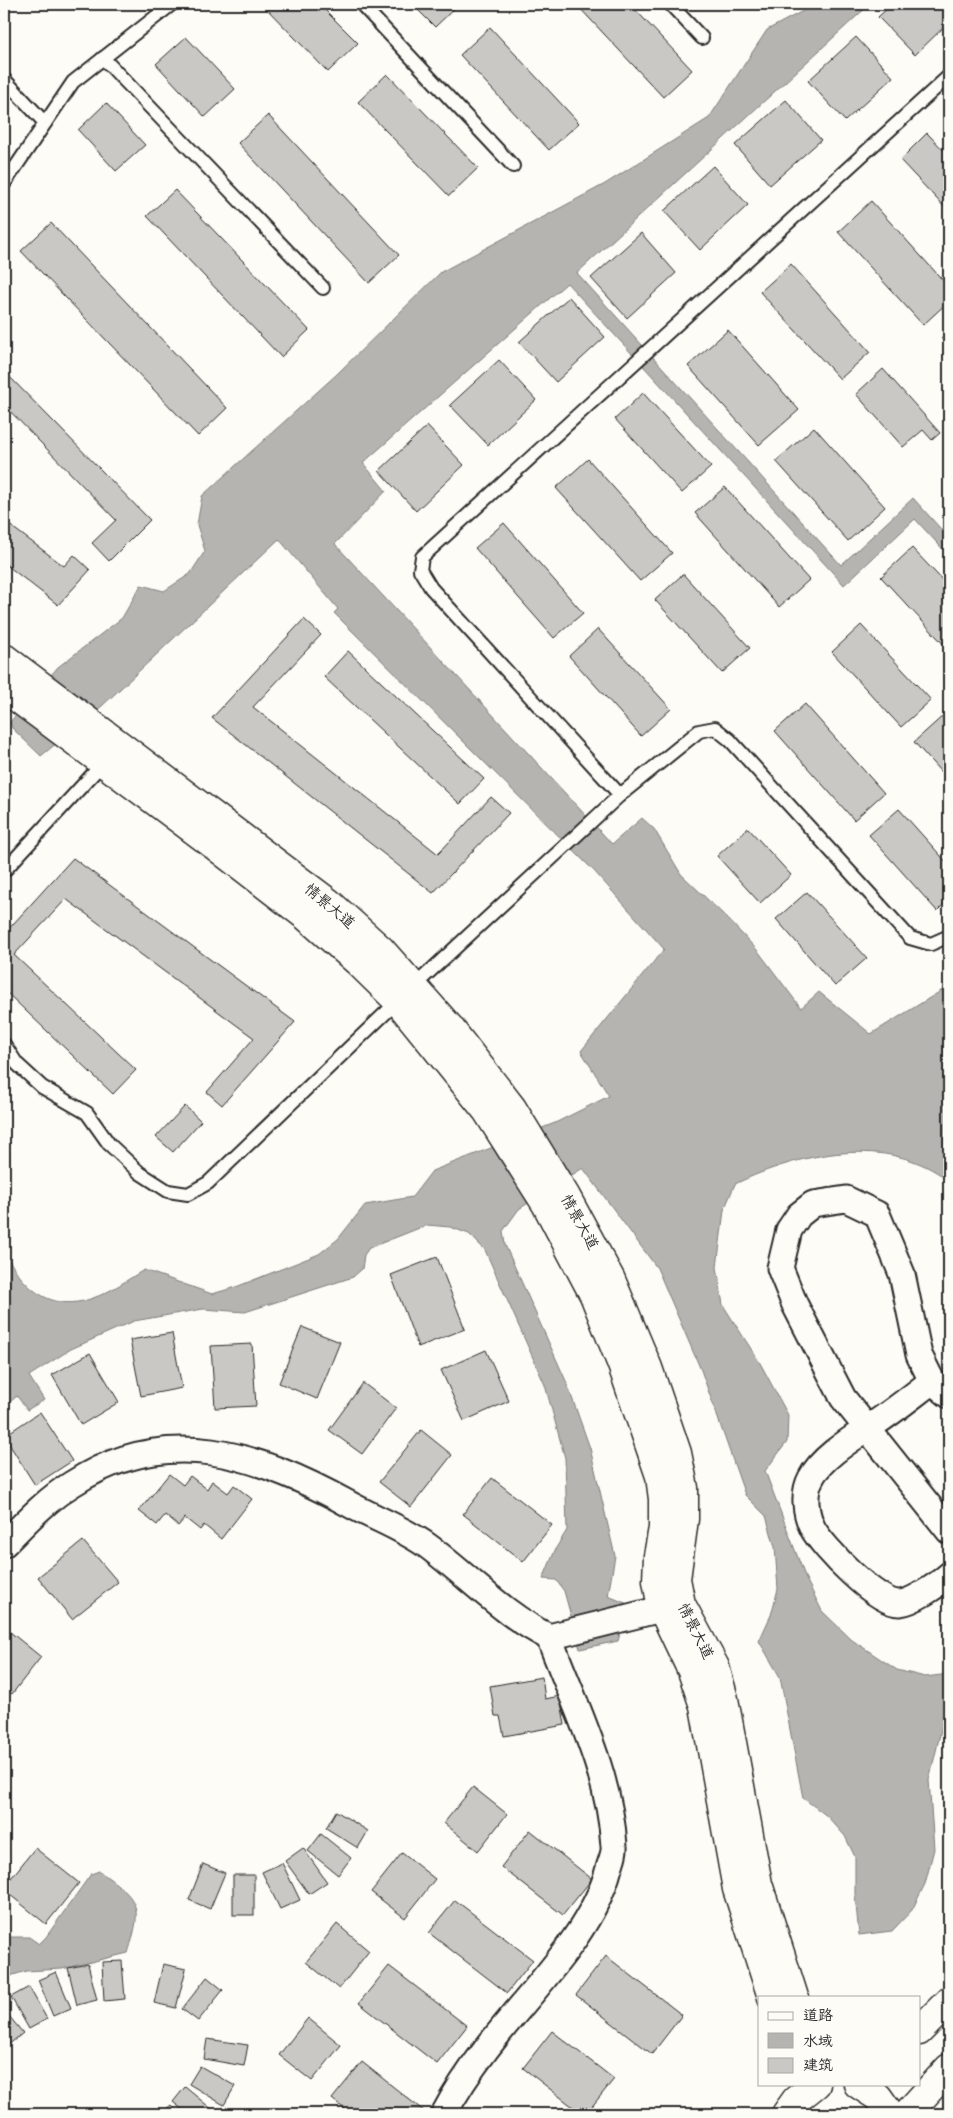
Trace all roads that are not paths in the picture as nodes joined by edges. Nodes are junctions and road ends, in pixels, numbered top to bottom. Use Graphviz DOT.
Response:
graph roads {
  1 [pos="172,4"];
  2 [pos="360,4"];
  3 [pos="670,4"];
  4 [pos="702,38"];
  5 [pos="104,58"];
  6 [pos="949,76"];
  7 [pos="4,79"];
  8 [pos="45,124"];
  9 [pos="513,166"];
  10 [pos="4,184"];
  11 [pos="323,288"];
  12 [pos="6,660"];
  13 [pos="4,688"];
  14 [pos="103,752"];
  15 [pos="620,795"];
  16 [pos="4,871"];
  17 [pos="949,936"];
  18 [pos="406,994"];
  19 [pos="4,1044"];
  20 [pos="941,1388"];
  21 [pos="867,1428"];
  22 [pos="949,1531"];
  23 [pos="4,1544"];
  24 [pos="949,1575"];
  25 [pos="660,1609"];
  26 [pos="558,1635"];
  27 [pos="772,1996"];
  28 [pos="794,1996"];
  29 [pos="949,2001"];
  30 [pos="920,2030"];
  31 [pos="949,2068"];
  32 [pos="793,2086"];
  33 [pos="814,2086"];
  34 [pos="861,2086"];
  35 [pos="444,2114"];
  36 [pos="786,2114"];
  37 [pos="890,2114"];
  38 [pos="907,2114"];
  1 -- 5 [label="lane"];
  2 -- 9 [label="lane"];
  3 -- 4 [label="lane"];
  5 -- 8 [label="lane"];
  5 -- 11 [label="lane"];
  6 -- 15 [label="lane"];
  7 -- 8 [label="lane"];
  8 -- 10 [label="lane"];
  12 -- 14 [label="street, 情景大道"];
  13 -- 14 [label="street, 情景大道"];
  14 -- 16 [label="lane"];
  14 -- 18 [label="street, 情景大道"];
  15 -- 17 [label="lane"];
  15 -- 18 [label="lane"];
  18 -- 19 [label="lane"];
  18 -- 25 [label="street, 情景大道"];
  20 -- 21 [label="street"];
  20 -- 21 [label="street"];
  21 -- 22 [label="street"];
  21 -- 24 [label="street"];
  23 -- 26 [label="street"];
  25 -- 26 [label="street"];
  25 -- 27 [label="street, 情景大道"];
  25 -- 28 [label="street, 情景大道"];
  26 -- 35 [label="street"];
  29 -- 30 [label="street"];
  31 -- 38 [label="street"];
  32 -- 36 [label="street"];
  33 -- 36 [label="street"];
  34 -- 37 [label="street"];
}
